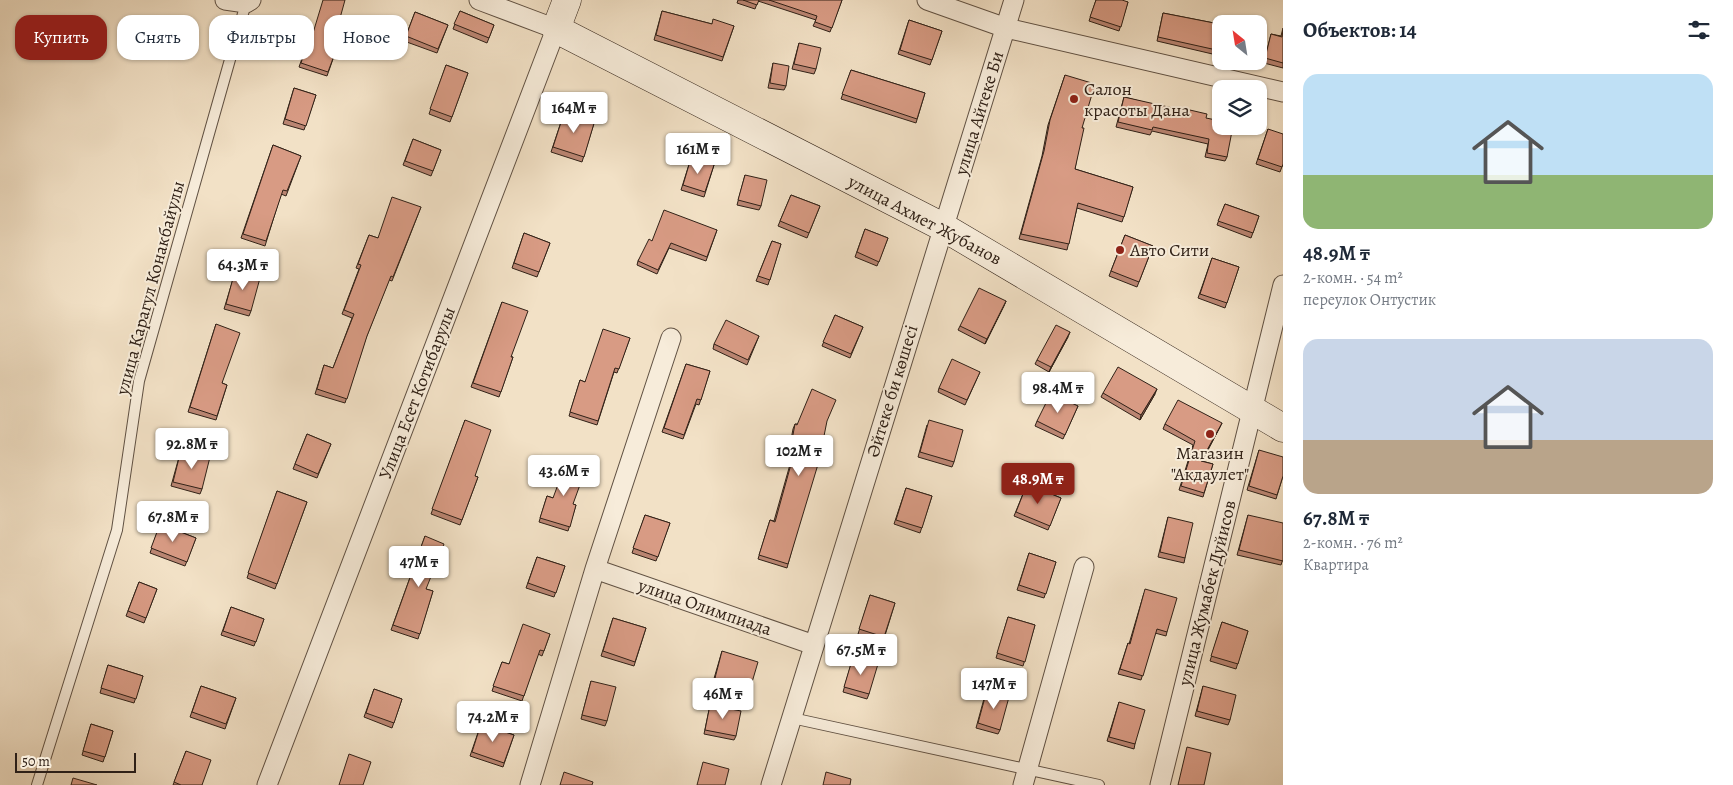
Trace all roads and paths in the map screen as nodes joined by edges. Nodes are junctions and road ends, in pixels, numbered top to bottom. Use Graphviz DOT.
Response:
graph roads {
  1 [pos="225,0"];
  2 [pos="479,0"];
  3 [pos="567,0"];
  4 [pos="927,0"];
  5 [pos="1014,0"];
  6 [pos="249,1"];
  7 [pos="1006,28"];
  8 [pos="556,29"];
  9 [pos="1283,92"];
  10 [pos="943,226"];
  11 [pos="1283,285"];
  12 [pos="671,338"];
  13 [pos="1252,409"];
  14 [pos="1283,428"];
  15 [pos="1084,567"];
  16 [pos="595,569"];
  17 [pos="814,646"];
  18 [pos="792,718"];
  19 [pos="1026,777"];
  20 [pos="37,785"];
  21 [pos="267,785"];
  22 [pos="530,785"];
  23 [pos="771,785"];
  24 [pos="1098,785"];
  25 [pos="1160,785"];
  1 -- 6 [label="street"];
  2 -- 8 [label="street"];
  3 -- 8 [label="main road, Улица Есет Котибарулы"];
  4 -- 7 [label="street"];
  5 -- 7 [label="street, улица Айтеке Би"];
  6 -- 20 [label="lane, улица Карагул Конакбайулы"];
  7 -- 9 [label="street"];
  7 -- 10 [label="street, улица Айтеке Би"];
  8 -- 10 [label="main road, улица Ахмет Жубанов"];
  8 -- 21 [label="street, Улица Есет Котибарулы"];
  10 -- 13 [label="main road, улица Ахмет Жубанов"];
  10 -- 17 [label="street, Әйтеке би көшесі"];
  11 -- 13 [label="street, улица Жумабек Дуйисов"];
  12 -- 16 [label="street"];
  13 -- 14 [label="main road, улица Ахмет Жубанов"];
  13 -- 25 [label="street, улица Жумабек Дуйисов"];
  15 -- 19 [label="street"];
  16 -- 17 [label="street, улица Олимпиада"];
  16 -- 22 [label="street"];
  17 -- 18 [label="street, Әйтеке би көшесі"];
  18 -- 19 [label="lane"];
  18 -- 23 [label="street, Әйтеке би көшесі"];
  19 -- 24 [label="lane"];
}
